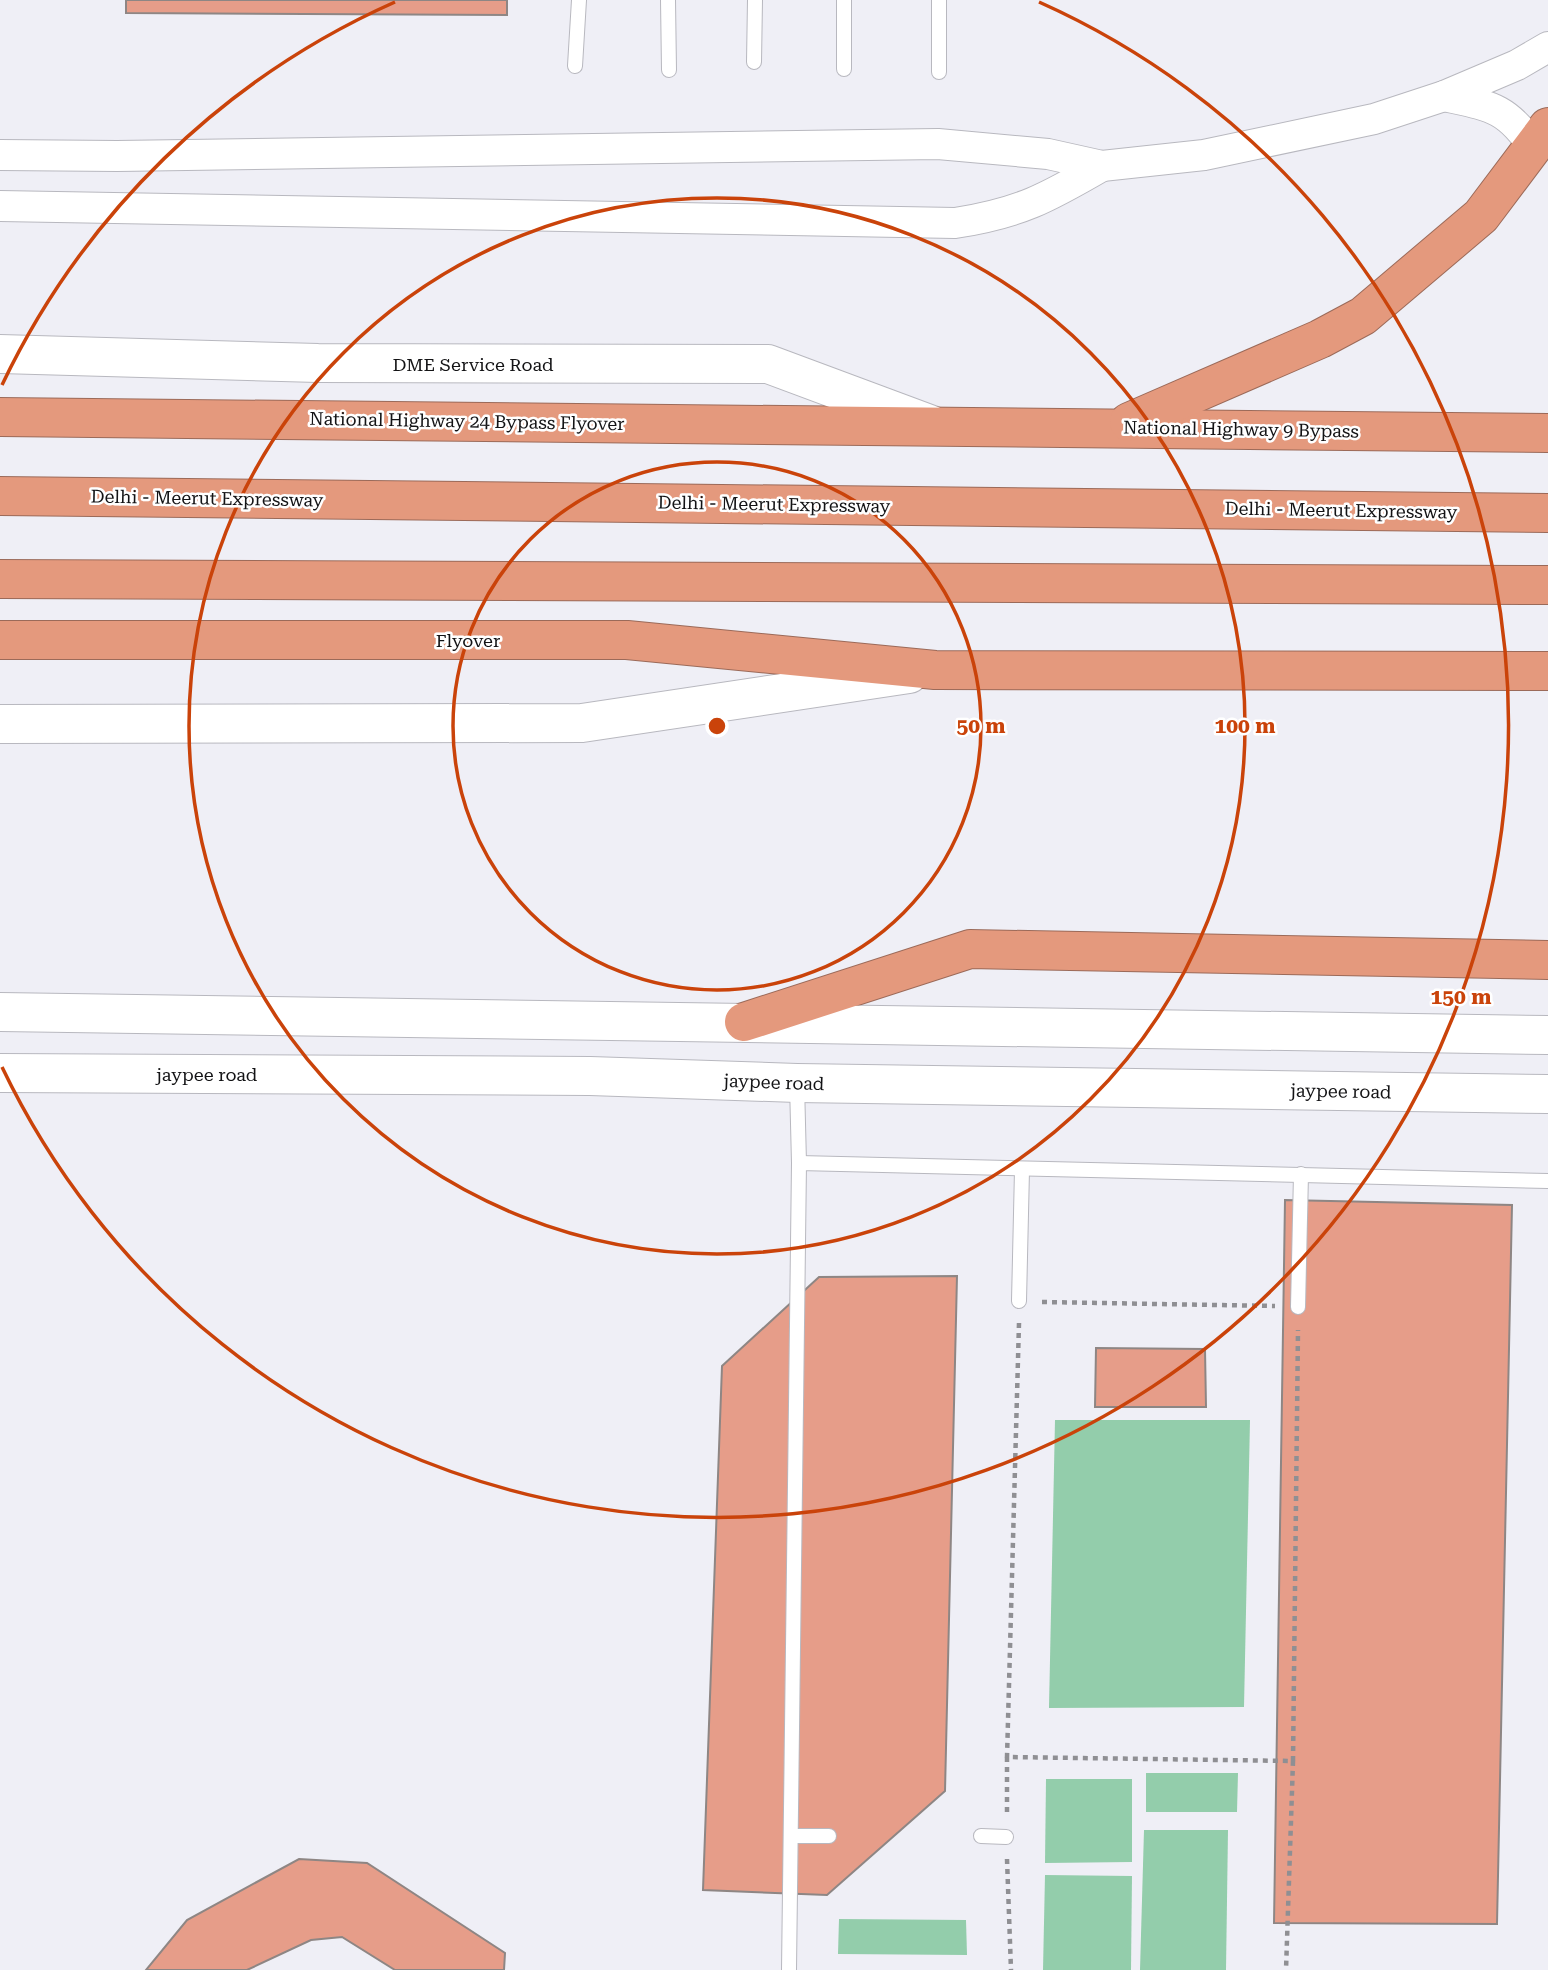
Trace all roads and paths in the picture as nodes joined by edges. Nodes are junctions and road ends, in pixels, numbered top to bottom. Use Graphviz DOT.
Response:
graph roads {
  1 [pos="579,0"];
  2 [pos="667,0"];
  3 [pos="755,0"];
  4 [pos="844,0"];
  5 [pos="939,0"];
  6 [pos="1548,47"];
  7 [pos="754,62"];
  8 [pos="575,66"];
  9 [pos="844,69"];
  10 [pos="669,70"];
  11 [pos="939,72"];
  12 [pos="1444,96"];
  13 [pos="1541,138"];
  14 [pos="0,155"];
  15 [pos="1102,166"];
  16 [pos="0,206"];
  17 [pos="0,354"];
  18 [pos="0,417"];
  19 [pos="935,426"];
  20 [pos="1118,428"];
  21 [pos="1548,433"];
  22 [pos="0,496"];
  23 [pos="1548,513"];
  24 [pos="0,579"];
  25 [pos="1548,586"];
  26 [pos="0,640"];
  27 [pos="935,670"];
  28 [pos="1548,671"];
  29 [pos="0,724"];
  30 [pos="1548,960"];
  31 [pos="0,1012"];
  32 [pos="589,1019"];
  33 [pos="744,1022"];
  34 [pos="1548,1035"];
  35 [pos="0,1073"];
  36 [pos="590,1076"];
  37 [pos="797,1083"];
  38 [pos="1548,1094"];
  39 [pos="799,1163"];
  40 [pos="1022,1170"];
  41 [pos="1301,1174"];
  42 [pos="1548,1181"];
  43 [pos="1019,1301"];
  44 [pos="1298,1307"];
  45 [pos="1293,1761"];
  46 [pos="791,1836"];
  47 [pos="829,1836"];
  48 [pos="981,1836"];
  49 [pos="1006,1837"];
  50 [pos="789,1970"];
  51 [pos="1286,1970"];
  1 -- 8 [label="lane"];
  2 -- 10 [label="lane"];
  3 -- 7 [label="lane"];
  4 -- 9 [label="lane"];
  5 -- 11 [label="lane"];
  6 -- 12 [label="street"];
  12 -- 13 [label="street"];
  12 -- 15 [label="street"];
  13 -- 20 [label="highway"];
  14 -- 15 [label="street"];
  15 -- 16 [label="street"];
  17 -- 19 [label="street, DME Service Road"];
  18 -- 19 [label="highway, National Highway 24 Bypass Flyover"];
  19 -- 20 [label="highway, National Highway 9 Bypass"];
  20 -- 21 [label="highway, National Highway 9 Bypass"];
  22 -- 23 [label="highway, Delhi - Meerut Expressway"];
  24 -- 25 [label="highway"];
  26 -- 27 [label="highway, Flyover"];
  27 -- 28 [label="highway, Flyover"];
  27 -- 29 [label="street"];
  30 -- 33 [label="highway"];
  31 -- 32 [label="street"];
  32 -- 33 [label="street"];
  32 -- 36 [label="street"];
  33 -- 34 [label="street"];
  35 -- 36 [label="street, jaypee road"];
  36 -- 37 [label="street, jaypee road"];
  37 -- 38 [label="street, jaypee road"];
  37 -- 39 [label="lane"];
  39 -- 40 [label="lane"];
  39 -- 46 [label="lane"];
  40 -- 41 [label="lane"];
  40 -- 43 [label="lane"];
  41 -- 42 [label="lane"];
  41 -- 44 [label="lane"];
  43 -- 44 [label="path"];
  43 -- 45 [label="path"];
  44 -- 45 [label="path"];
  45 -- 51 [label="path"];
  46 -- 47 [label="lane"];
  46 -- 50 [label="lane"];
  48 -- 49 [label="lane"];
}
